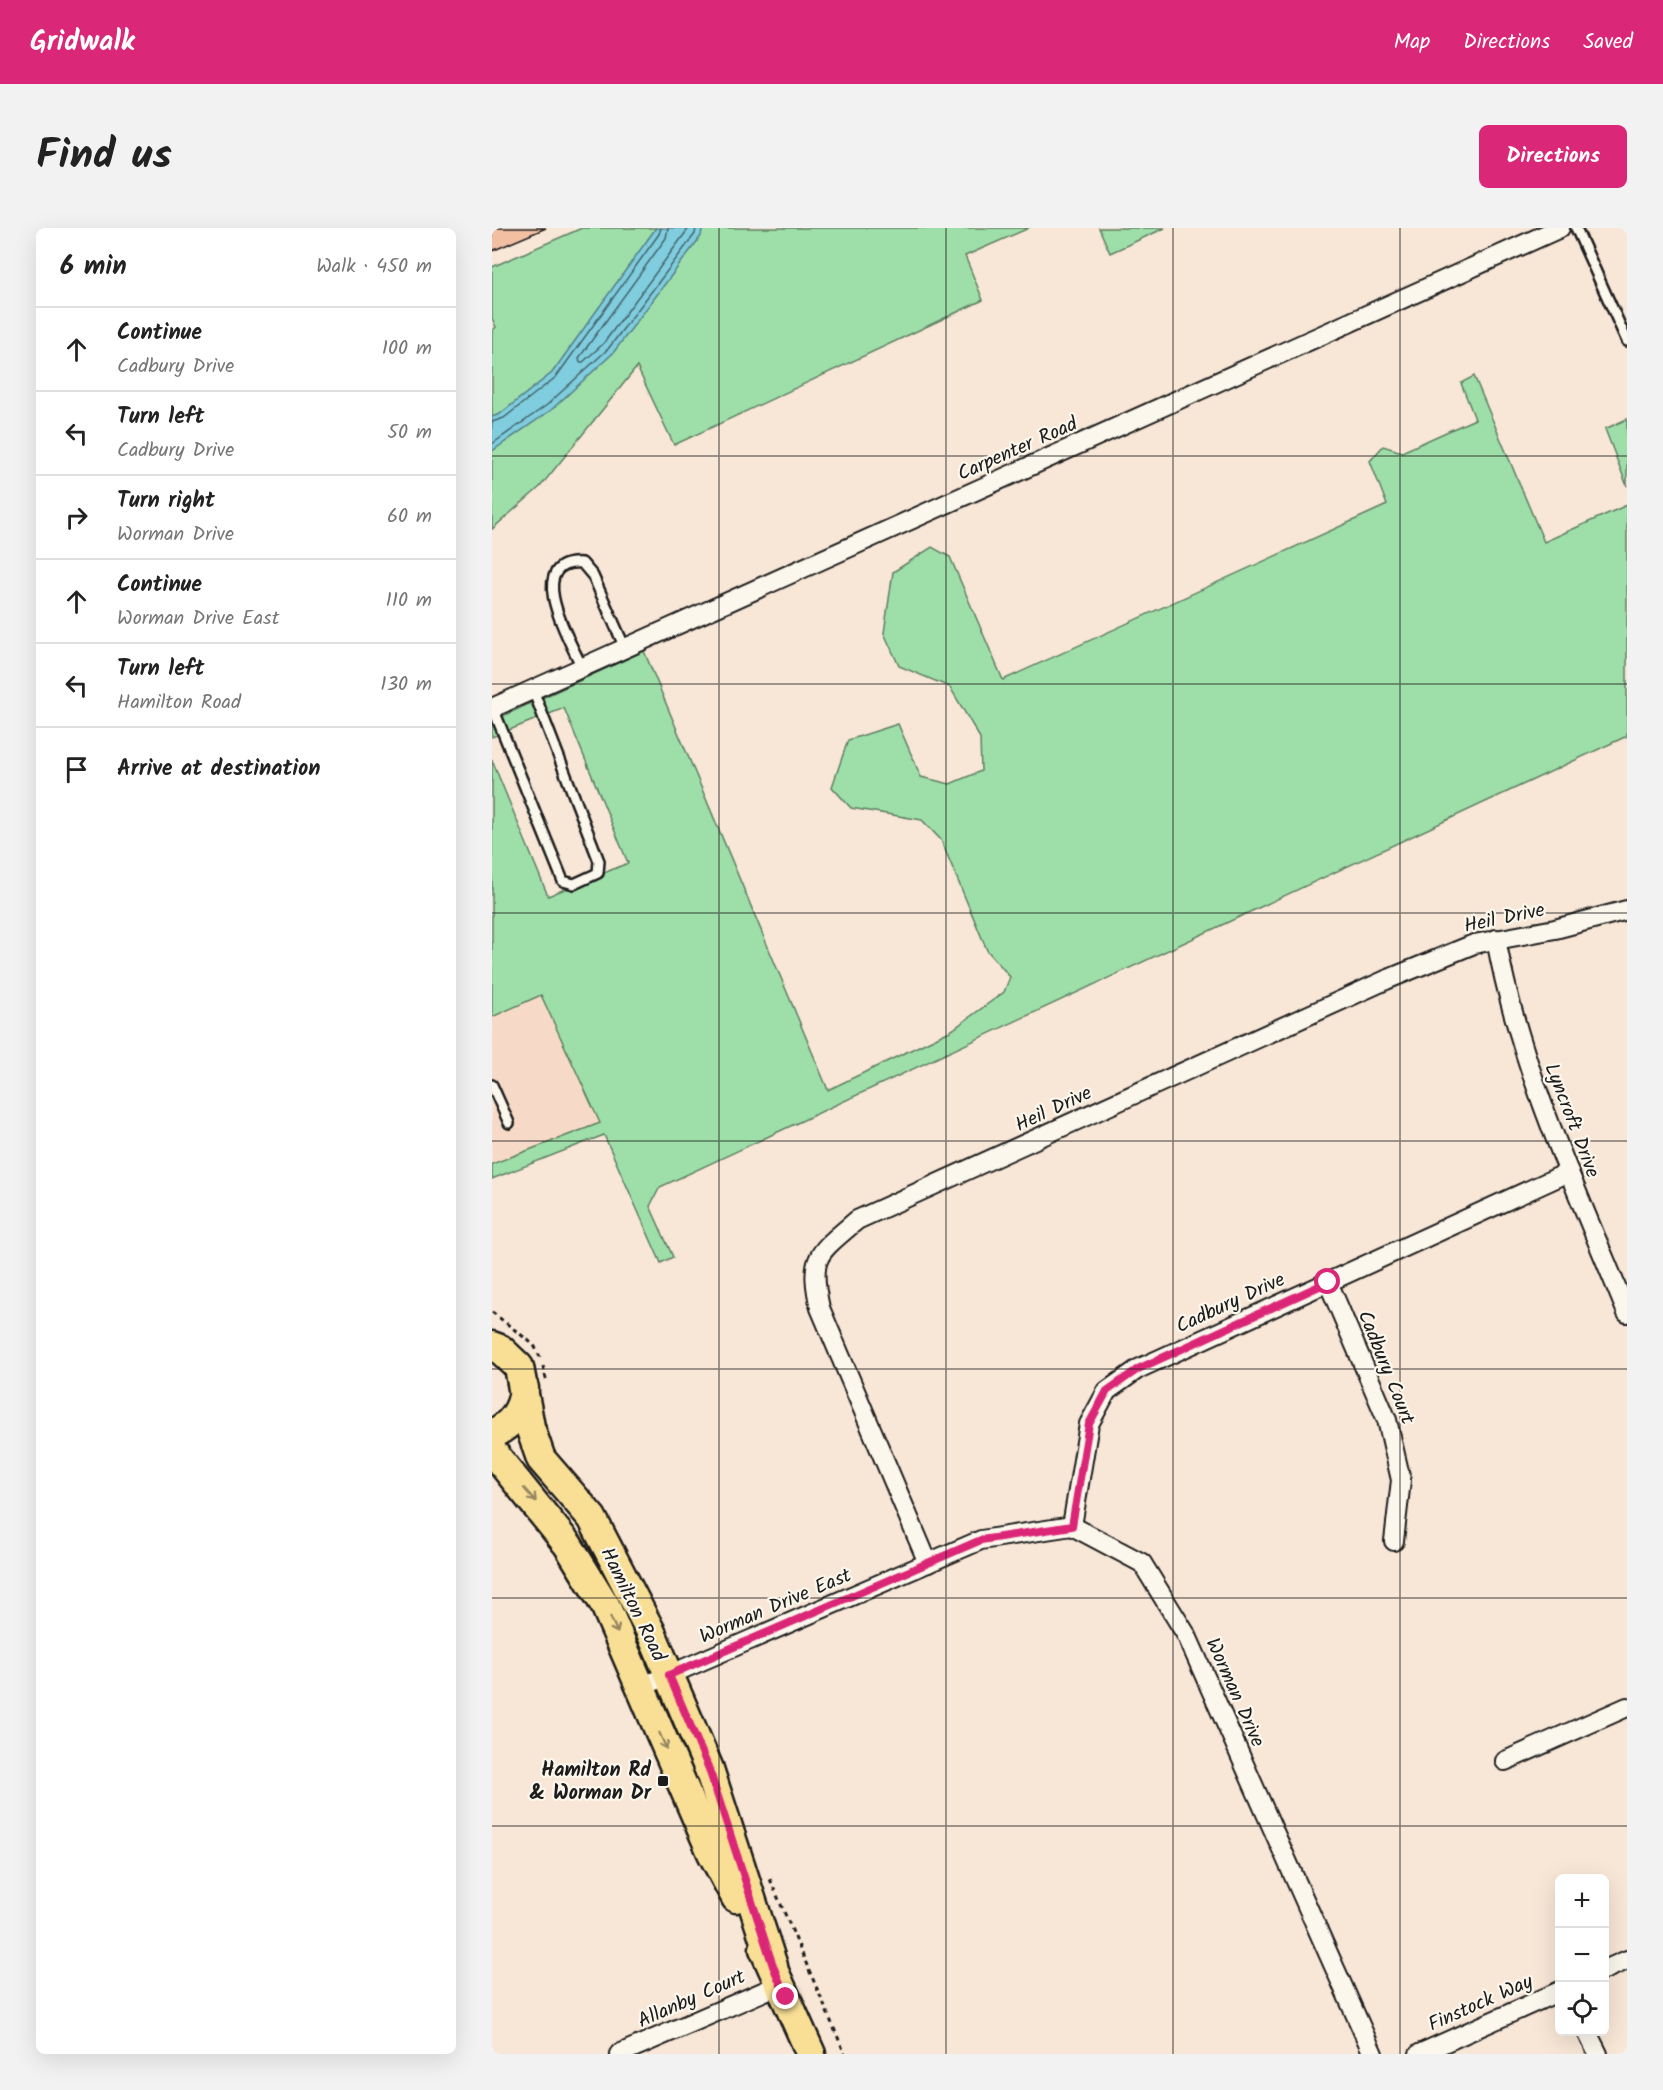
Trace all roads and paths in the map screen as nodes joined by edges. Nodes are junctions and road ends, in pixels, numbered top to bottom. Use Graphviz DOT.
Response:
graph roads {
  1 [pos="1560,228"];
  2 [pos="1576,228"];
  3 [pos="1627,341"];
  4 [pos="625,648"];
  5 [pos="582,667"];
  6 [pos="533,690"];
  7 [pos="493,708"];
  8 [pos="1627,910"];
  9 [pos="1496,939"];
  10 [pos="492,1085"];
  11 [pos="509,1123"];
  12 [pos="1569,1172"];
  13 [pos="1328,1282"];
  14 [pos="1627,1312"];
  15 [pos="495,1345"];
  16 [pos="523,1421"];
  17 [pos="492,1434"];
  18 [pos="492,1450"];
  19 [pos="1072,1526"];
  20 [pos="1394,1541"];
  21 [pos="928,1563"];
  22 [pos="669,1675"];
  23 [pos="639,1688"];
  24 [pos="1627,1707"];
  25 [pos="1505,1761"];
  26 [pos="1627,1960"];
  27 [pos="1609,1968"];
  28 [pos="777,1975"];
  29 [pos="1555,1992"];
  30 [pos="1589,2036"];
  31 [pos="619,2054"];
  32 [pos="811,2054"];
  33 [pos="1373,2054"];
  34 [pos="1419,2054"];
  35 [pos="1598,2054"];
  1 -- 4 [label="street, Carpenter Road"];
  2 -- 3 [label="lane"];
  4 -- 5 [label="street, Carpenter Road"];
  4 -- 5 [label="lane"];
  5 -- 6 [label="street, Carpenter Road"];
  6 -- 7 [label="street, Carpenter Road"];
  6 -- 7 [label="lane"];
  8 -- 9 [label="street, Heil Drive"];
  9 -- 12 [label="street, Lyncroft Drive"];
  9 -- 21 [label="street, Heil Drive"];
  10 -- 11 [label="lane"];
  12 -- 13 [label="street, Cadbury Drive"];
  12 -- 14 [label="street, Lyncroft Drive"];
  13 -- 19 [label="street, Cadbury Drive"];
  13 -- 20 [label="street, Cadbury Court"];
  15 -- 16 [label="main road"];
  16 -- 17 [label="main road"];
  16 -- 22 [label="main road, Hamilton Road"];
  18 -- 23 [label="main road, Hamilton Road, one-way"];
  19 -- 21 [label="street"];
  19 -- 33 [label="street, Worman Drive"];
  21 -- 22 [label="street, Worman Drive East"];
  22 -- 23 [label="street, Worman Drive East"];
  22 -- 28 [label="main road, Hamilton Road"];
  23 -- 28 [label="main road, Hamilton Road, one-way"];
  24 -- 25 [label="street"];
  26 -- 27 [label="street"];
  28 -- 31 [label="street, Allanby Court"];
  28 -- 32 [label="main road, Hamilton Road"];
  29 -- 34 [label="street, Finstock Way"];
  30 -- 35 [label="street"];
}
